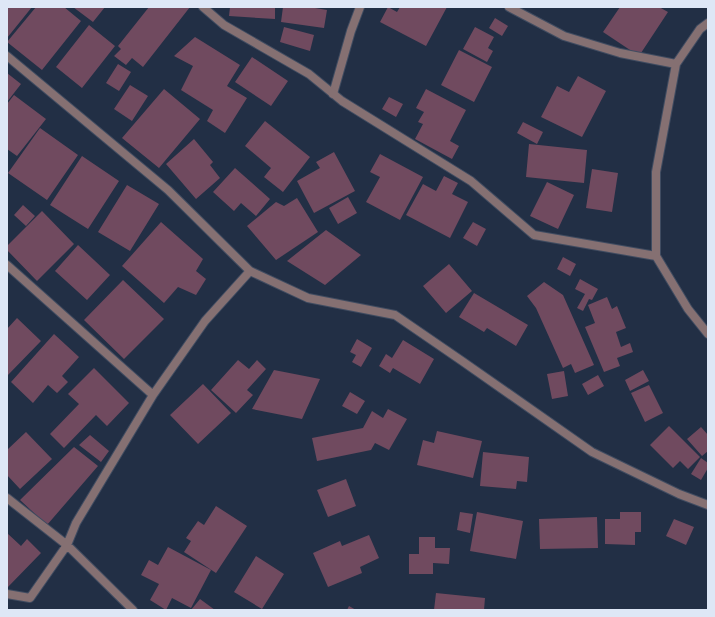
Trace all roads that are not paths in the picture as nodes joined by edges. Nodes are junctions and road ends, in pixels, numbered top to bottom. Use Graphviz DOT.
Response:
graph roads {
  1 [pos="203,7"];
  2 [pos="360,7"];
  3 [pos="509,7"];
  4 [pos="708,23"];
  5 [pos="7,56"];
  6 [pos="676,64"];
  7 [pos="333,94"];
  8 [pos="656,256"];
  9 [pos="7,265"];
  10 [pos="250,271"];
  11 [pos="708,334"];
  12 [pos="153,396"];
  13 [pos="7,498"];
  14 [pos="708,505"];
  15 [pos="67,545"];
  16 [pos="7,594"];
  17 [pos="133,610"];
  1 -- 7 [label="street"];
  2 -- 7 [label="street"];
  3 -- 6 [label="street"];
  4 -- 6 [label="street"];
  5 -- 10 [label="street"];
  6 -- 8 [label="street"];
  7 -- 8 [label="street"];
  8 -- 11 [label="street"];
  9 -- 12 [label="street"];
  10 -- 12 [label="street"];
  10 -- 14 [label="street"];
  12 -- 15 [label="street"];
  13 -- 15 [label="street"];
  15 -- 16 [label="street"];
  15 -- 17 [label="street"];
}
